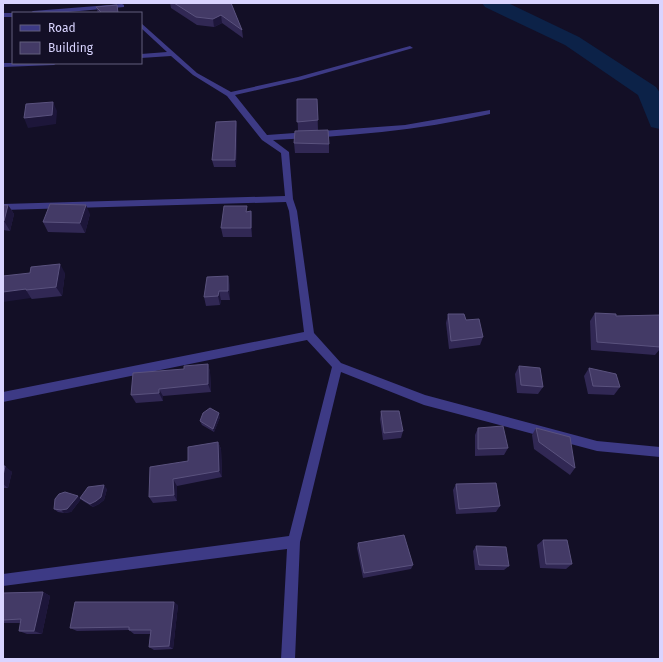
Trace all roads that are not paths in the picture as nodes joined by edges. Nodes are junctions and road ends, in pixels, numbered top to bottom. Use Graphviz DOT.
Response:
graph roads {
  1 [pos="120,5"];
  2 [pos="44,12"];
  3 [pos="142,26"];
  4 [pos="410,48"];
  5 [pos="170,54"];
  6 [pos="142,56"];
  7 [pos="28,64"];
  8 [pos="3,65"];
  9 [pos="230,94"];
  10 [pos="487,112"];
  11 [pos="265,138"];
  12 [pos="289,199"];
  13 [pos="3,207"];
  14 [pos="309,335"];
  15 [pos="337,366"];
  16 [pos="3,397"];
  17 [pos="660,452"];
  18 [pos="294,542"];
  19 [pos="3,580"];
  20 [pos="288,659"];
  1 -- 2 [label="street"];
  3 -- 5 [label="street"];
  4 -- 9 [label="street"];
  5 -- 6 [label="street"];
  5 -- 9 [label="street"];
  7 -- 8 [label="street"];
  9 -- 11 [label="street"];
  10 -- 11 [label="street"];
  11 -- 12 [label="street"];
  12 -- 13 [label="street"];
  12 -- 14 [label="street"];
  14 -- 15 [label="street"];
  14 -- 16 [label="street"];
  15 -- 17 [label="street"];
  15 -- 18 [label="street"];
  18 -- 19 [label="street"];
  18 -- 20 [label="street"];
}
